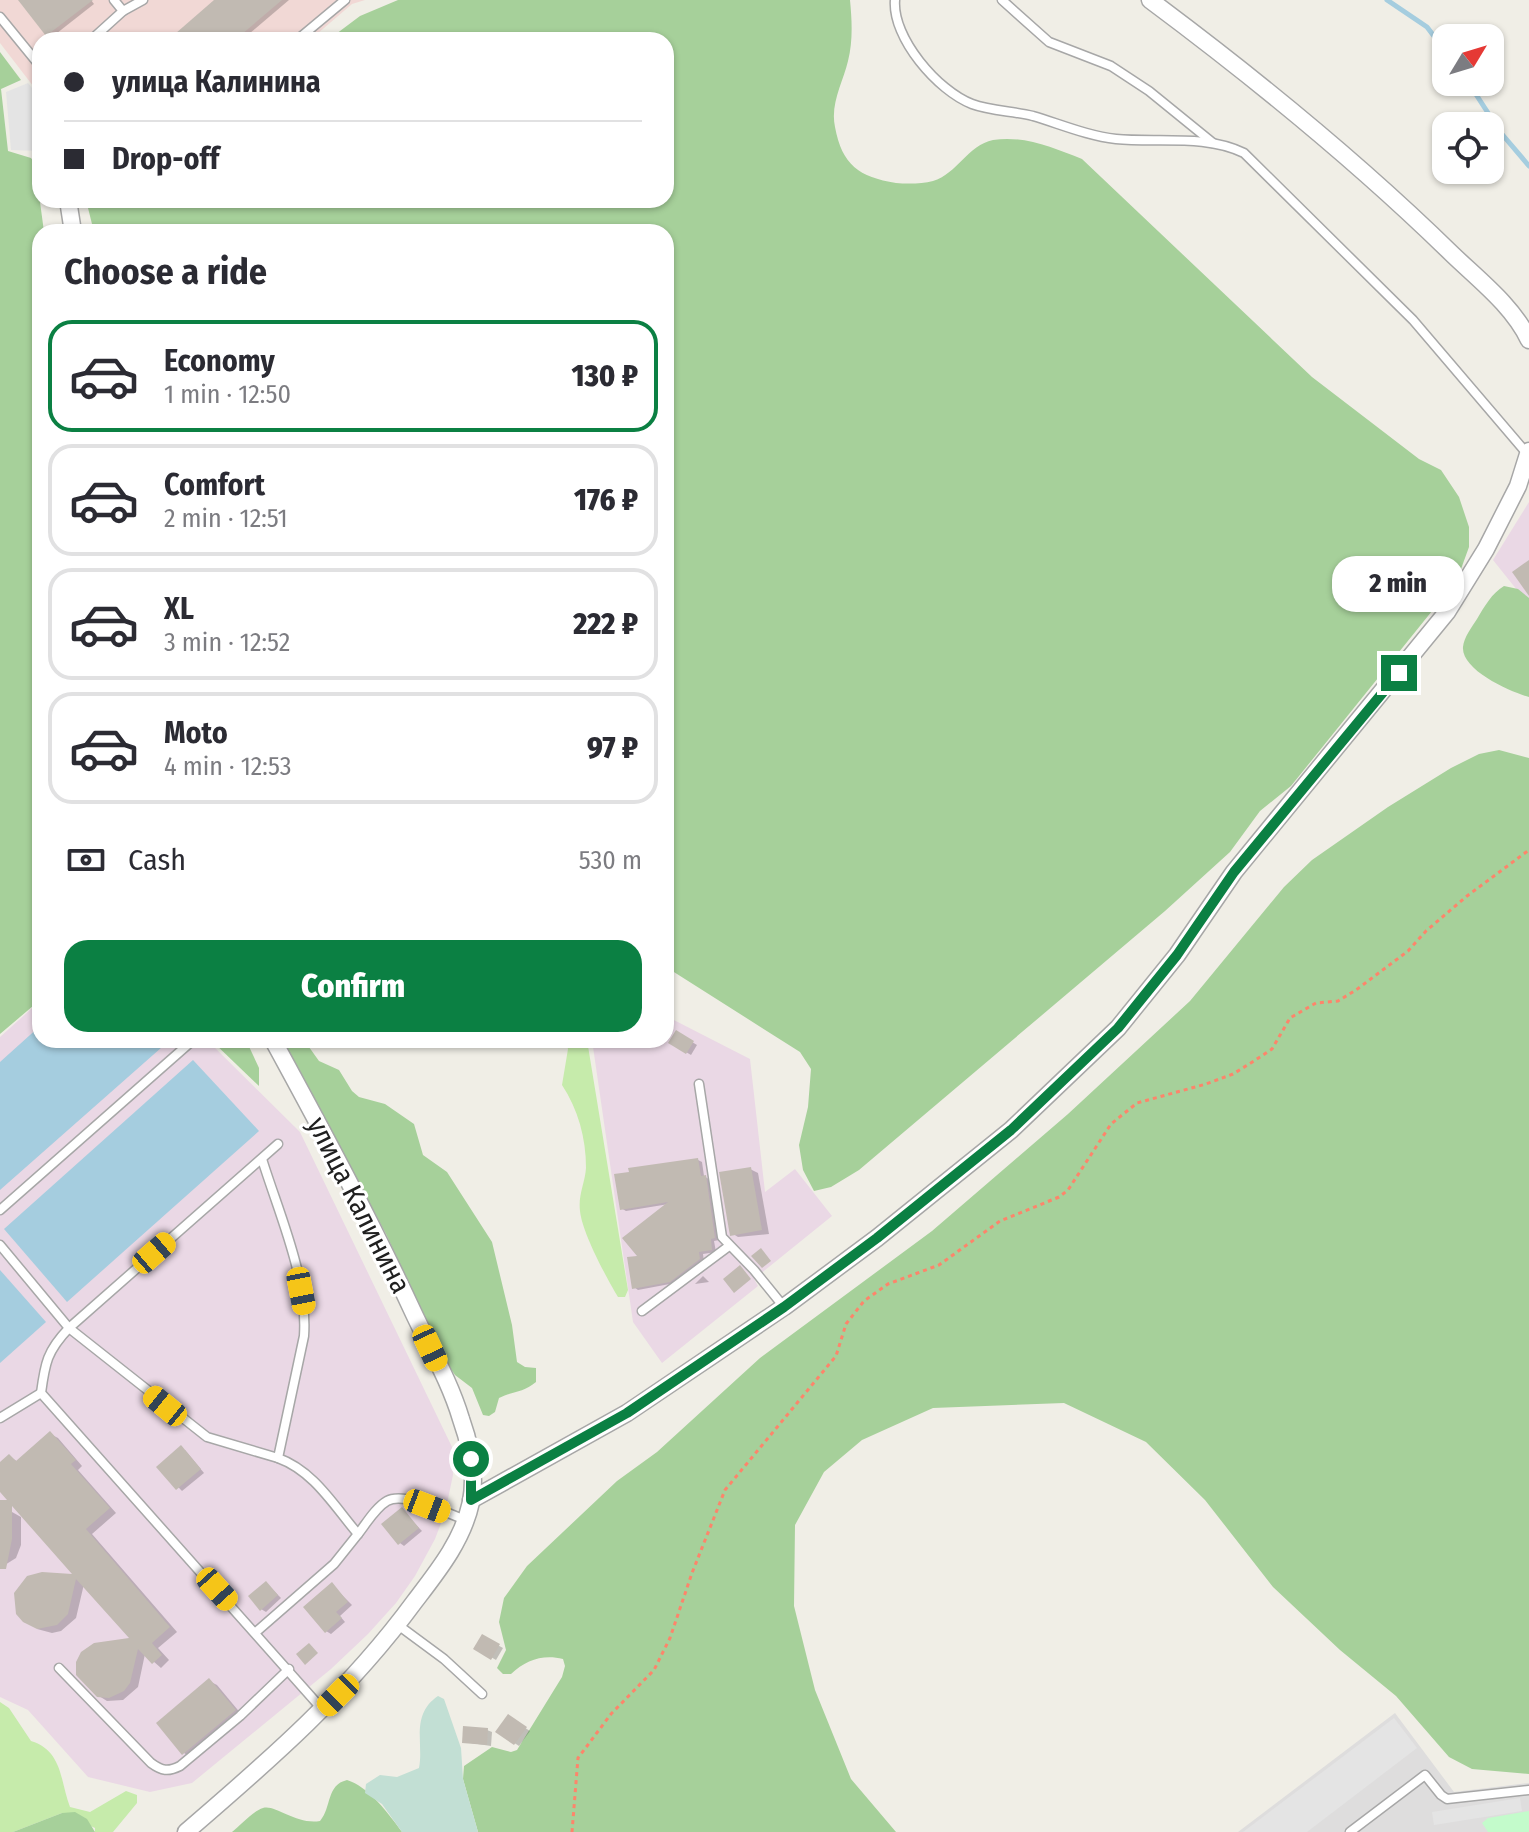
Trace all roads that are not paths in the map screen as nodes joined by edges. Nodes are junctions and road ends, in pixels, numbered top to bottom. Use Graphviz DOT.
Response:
graph roads {
  1 [pos="114,0"];
  2 [pos="143,0"];
  3 [pos="345,0"];
  4 [pos="895,0"];
  5 [pos="1002,0"];
  6 [pos="1150,0"];
  7 [pos="123,11"];
  8 [pos="0,17"];
  9 [pos="100,32"];
  10 [pos="307,32"];
  11 [pos="32,56"];
  12 [pos="1214,143"];
  13 [pos="1529,340"];
  14 [pos="1529,455"];
  15 [pos="184,1048"];
  16 [pos="277,1048"];
  17 [pos="699,1084"];
  18 [pos="278,1144"];
  19 [pos="262,1159"];
  20 [pos="0,1210"];
  21 [pos="0,1245"];
  22 [pos="729,1246"];
  23 [pos="784,1307"];
  24 [pos="642,1311"];
  25 [pos="69,1328"];
  26 [pos="41,1393"];
  27 [pos="0,1418"];
  28 [pos="278,1458"];
  29 [pos="471,1500"];
  30 [pos="465,1520"];
  31 [pos="358,1534"];
  32 [pos="398,1625"];
  33 [pos="256,1632"];
  34 [pos="59,1668"];
  35 [pos="289,1669"];
  36 [pos="482,1694"];
  37 [pos="323,1710"];
  38 [pos="1529,1790"];
  39 [pos="186,1832"];
  40 [pos="1350,1832"];
  1 -- 7 [label="lane"];
  2 -- 7 [label="lane"];
  3 -- 10 [label="lane"];
  4 -- 12 [label="lane"];
  5 -- 12 [label="lane"];
  6 -- 13 [label="street"];
  7 -- 9 [label="lane"];
  8 -- 11 [label="lane"];
  12 -- 14 [label="lane"];
  14 -- 23 [label="street"];
  15 -- 20 [label="lane"];
  16 -- 29 [label="street, улица Калинина"];
  17 -- 22 [label="lane"];
  18 -- 19 [label="lane"];
  19 -- 25 [label="lane"];
  19 -- 28 [label="lane"];
  21 -- 25 [label="lane"];
  22 -- 23 [label="lane"];
  22 -- 24 [label="lane"];
  23 -- 29 [label="street"];
  25 -- 26 [label="lane"];
  25 -- 28 [label="lane"];
  26 -- 27 [label="lane"];
  26 -- 33 [label="lane"];
  28 -- 31 [label="lane"];
  29 -- 30 [label="street, улица Калинина"];
  30 -- 31 [label="lane"];
  30 -- 32 [label="street, улица Калинина"];
  31 -- 33 [label="lane"];
  32 -- 36 [label="lane"];
  32 -- 37 [label="street, улица Калинина"];
  33 -- 35 [label="lane"];
  34 -- 35 [label="lane"];
  35 -- 37 [label="lane"];
  37 -- 39 [label="street, улица Калинина"];
  38 -- 40 [label="lane"];
}
